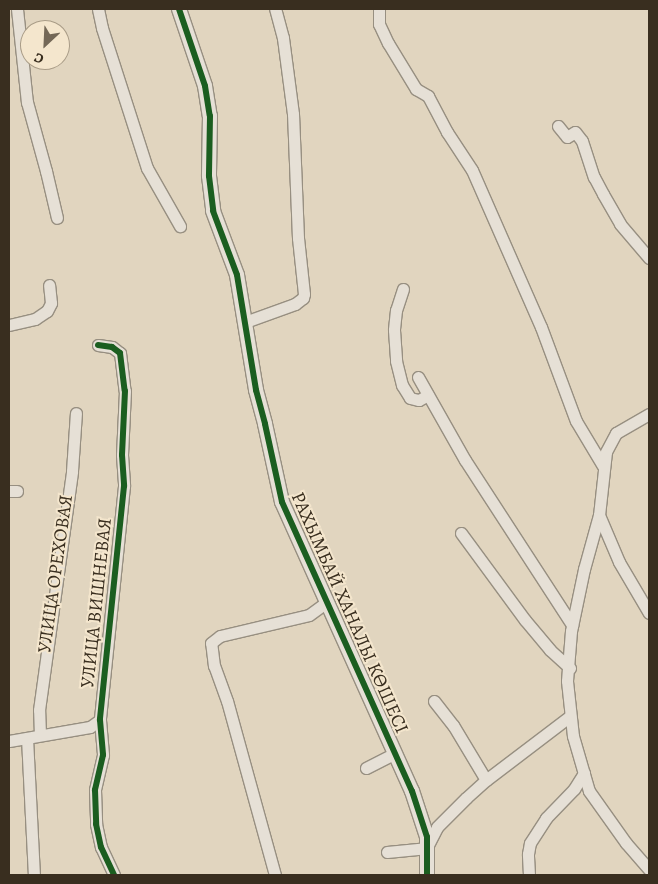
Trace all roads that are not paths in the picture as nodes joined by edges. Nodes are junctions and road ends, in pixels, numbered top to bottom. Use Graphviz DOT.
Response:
graph roads {
  1 [pos="17,9"];
  2 [pos="98,9"];
  3 [pos="179,9"];
  4 [pos="275,9"];
  5 [pos="379,9"];
  6 [pos="558,126"];
  7 [pos="56,218"];
  8 [pos="180,226"];
  9 [pos="649,258"];
  10 [pos="49,284"];
  11 [pos="403,289"];
  12 [pos="245,322"];
  13 [pos="9,325"];
  14 [pos="98,345"];
  15 [pos="418,377"];
  16 [pos="428,395"];
  17 [pos="76,413"];
  18 [pos="649,414"];
  19 [pos="603,466"];
  20 [pos="599,514"];
  21 [pos="461,533"];
  22 [pos="327,602"];
  23 [pos="649,613"];
  24 [pos="572,625"];
  25 [pos="570,668"];
  26 [pos="434,701"];
  27 [pos="570,716"];
  28 [pos="100,720"];
  29 [pos="40,735"];
  30 [pos="28,738"];
  31 [pos="9,741"];
  32 [pos="394,754"];
  33 [pos="366,768"];
  34 [pos="584,773"];
  35 [pos="486,780"];
  36 [pos="428,846"];
  37 [pos="387,852"];
  38 [pos="649,869"];
  39 [pos="34,875"];
  40 [pos="114,875"];
  41 [pos="274,875"];
  42 [pos="427,875"];
  43 [pos="529,875"];
  1 -- 7 [label="street"];
  2 -- 8 [label="street"];
  3 -- 12 [label="street, РАХЫМБАЙ ХАНАЛЫ КӨШЕСІ"];
  4 -- 12 [label="street"];
  5 -- 19 [label="street"];
  6 -- 9 [label="street"];
  10 -- 13 [label="street"];
  11 -- 16 [label="street"];
  12 -- 22 [label="street, РАХЫМБАЙ ХАНАЛЫ КӨШЕСІ"];
  14 -- 28 [label="street, УЛИЦА ВИШНЕВАЯ"];
  15 -- 16 [label="street"];
  16 -- 24 [label="street"];
  17 -- 29 [label="street, УЛИЦА ОРЕХОВАЯ"];
  18 -- 19 [label="street"];
  19 -- 20 [label="street"];
  20 -- 23 [label="street"];
  20 -- 24 [label="street"];
  21 -- 25 [label="street"];
  22 -- 32 [label="street, РАХЫМБАЙ ХАНАЛЫ КӨШЕСІ"];
  22 -- 41 [label="street"];
  24 -- 25 [label="street"];
  25 -- 27 [label="street"];
  26 -- 35 [label="street"];
  27 -- 34 [label="street"];
  27 -- 35 [label="street"];
  28 -- 29 [label="street"];
  28 -- 40 [label="street, УЛИЦА ВИШНЕВАЯ"];
  29 -- 30 [label="street"];
  30 -- 31 [label="street"];
  30 -- 39 [label="street"];
  32 -- 33 [label="street"];
  32 -- 36 [label="street, РАХЫМБАЙ ХАНАЛЫ КӨШЕСІ"];
  34 -- 38 [label="street"];
  34 -- 43 [label="street"];
  35 -- 36 [label="street"];
  36 -- 37 [label="street"];
  36 -- 42 [label="street, РАХЫМБАЙ ХАНАЛЫ КӨШЕСІ"];
}
